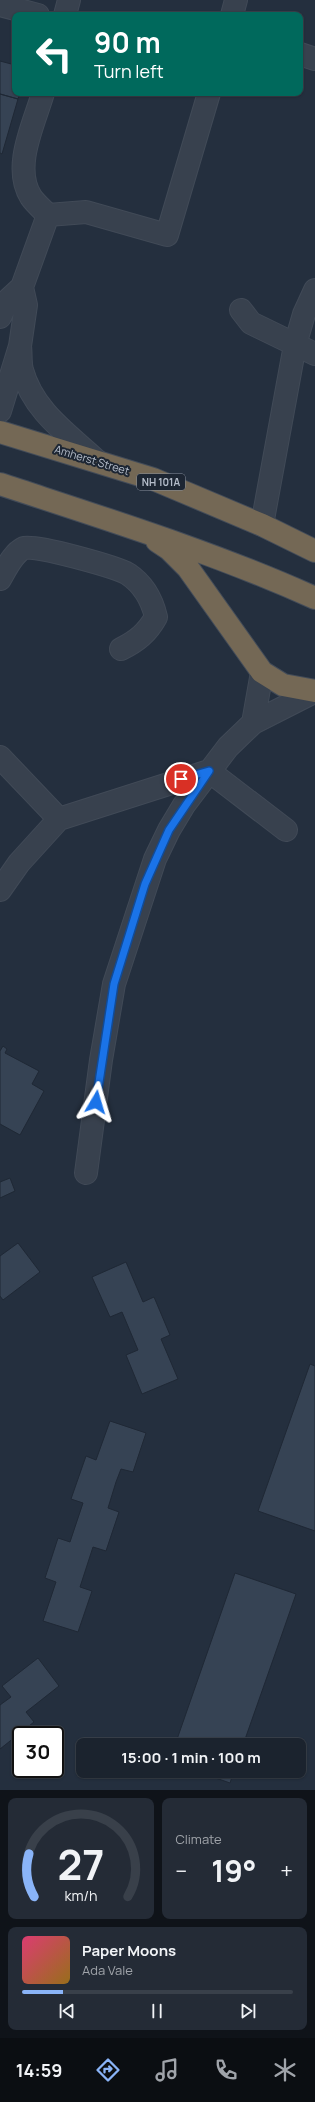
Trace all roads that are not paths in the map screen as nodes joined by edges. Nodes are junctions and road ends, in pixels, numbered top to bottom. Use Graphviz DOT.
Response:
graph roads {
  1 [pos="69,0"];
  2 [pos="236,0"];
  3 [pos="0,5"];
  4 [pos="27,12"];
  5 [pos="66,12"];
  6 [pos="233,12"];
  7 [pos="303,55"];
  8 [pos="315,59"];
  9 [pos="42,96"];
  10 [pos="208,96"];
  11 [pos="48,214"];
  12 [pos="22,287"];
  13 [pos="315,290"];
  14 [pos="241,310"];
  15 [pos="0,317"];
  16 [pos="295,345"];
  17 [pos="20,346"];
  18 [pos="315,354"];
  19 [pos="0,411"];
  20 [pos="0,432"];
  21 [pos="97,461"];
  22 [pos="0,484"];
  23 [pos="262,525"];
  24 [pos="143,531"];
  25 [pos="315,551"];
  26 [pos="0,579"];
  27 [pos="315,598"];
  28 [pos="121,649"];
  29 [pos="262,672"];
  30 [pos="314,691"];
  31 [pos="252,723"];
  32 [pos="0,757"];
  33 [pos="209,771"];
  34 [pos="59,819"];
  35 [pos="286,830"];
  36 [pos="0,890"];
  37 [pos="86,1173"];
  1 -- 5 [label="street"];
  2 -- 6 [label="street"];
  3 -- 4 [label="street"];
  7 -- 8 [label="street"];
  9 -- 11 [label="street"];
  10 -- 11 [label="street"];
  11 -- 12 [label="street"];
  12 -- 15 [label="street"];
  12 -- 17 [label="street"];
  13 -- 16 [label="street"];
  14 -- 16 [label="street"];
  16 -- 18 [label="street"];
  16 -- 23 [label="street"];
  17 -- 19 [label="street"];
  17 -- 21 [label="street"];
  20 -- 21 [label="highway, Amherst Street / NH 101A"];
  21 -- 23 [label="highway, Amherst Street / NH 101A"];
  22 -- 24 [label="highway"];
  23 -- 25 [label="highway, Amherst Street / NH 101A"];
  24 -- 27 [label="highway"];
  24 -- 29 [label="highway"];
  26 -- 28 [label="street"];
  29 -- 30 [label="highway"];
  29 -- 31 [label="street"];
  30 -- 31 [label="street"];
  31 -- 33 [label="street"];
  32 -- 34 [label="street"];
  33 -- 34 [label="street"];
  33 -- 35 [label="street"];
  33 -- 37 [label="street"];
  34 -- 36 [label="street"];
}
